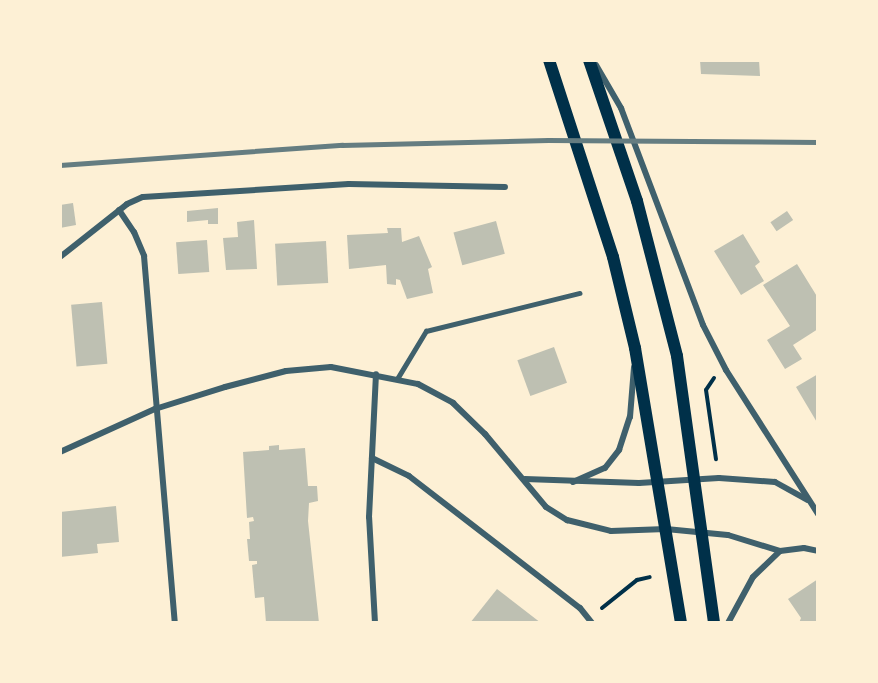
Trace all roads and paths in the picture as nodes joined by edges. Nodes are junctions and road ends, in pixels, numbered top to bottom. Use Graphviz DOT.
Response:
graph roads {
  1 [pos="549,60"];
  2 [pos="591,60"];
  3 [pos="505,187"];
  4 [pos="118,210"];
  5 [pos="60,257"];
  6 [pos="579,293"];
  7 [pos="635,348"];
  8 [pos="376,374"];
  9 [pos="719,374"];
  10 [pos="397,379"];
  11 [pos="156,410"];
  12 [pos="60,452"];
  13 [pos="372,458"];
  14 [pos="716,459"];
  15 [pos="525,479"];
  16 [pos="693,479"];
  17 [pos="658,482"];
  18 [pos="570,483"];
  19 [pos="810,501"];
  20 [pos="818,514"];
  21 [pos="666,529"];
  22 [pos="702,532"];
  23 [pos="780,551"];
  24 [pos="818,551"];
  25 [pos="650,577"];
  26 [pos="602,608"];
  27 [pos="175,623"];
  28 [pos="375,623"];
  29 [pos="592,623"];
  30 [pos="681,623"];
  31 [pos="714,623"];
  32 [pos="728,623"];
  1 -- 7 [label="main road"];
  2 -- 16 [label="main road"];
  2 -- 19 [label="street"];
  3 -- 4 [label="street"];
  4 -- 5 [label="street"];
  4 -- 11 [label="street"];
  6 -- 10 [label="lane"];
  7 -- 17 [label="main road"];
  7 -- 18 [label="street"];
  8 -- 10 [label="street"];
  8 -- 11 [label="street"];
  8 -- 13 [label="street"];
  9 -- 14 [label="path"];
  10 -- 15 [label="street"];
  11 -- 12 [label="street"];
  11 -- 27 [label="street"];
  13 -- 28 [label="street"];
  13 -- 29 [label="street"];
  15 -- 18 [label="street"];
  15 -- 21 [label="street"];
  16 -- 17 [label="street"];
  16 -- 19 [label="street"];
  16 -- 22 [label="main road"];
  17 -- 18 [label="street"];
  17 -- 21 [label="main road"];
  19 -- 20 [label="street"];
  21 -- 22 [label="street"];
  21 -- 30 [label="main road"];
  22 -- 23 [label="street"];
  22 -- 31 [label="main road"];
  23 -- 24 [label="street"];
  23 -- 32 [label="street"];
  25 -- 26 [label="path"];
}
